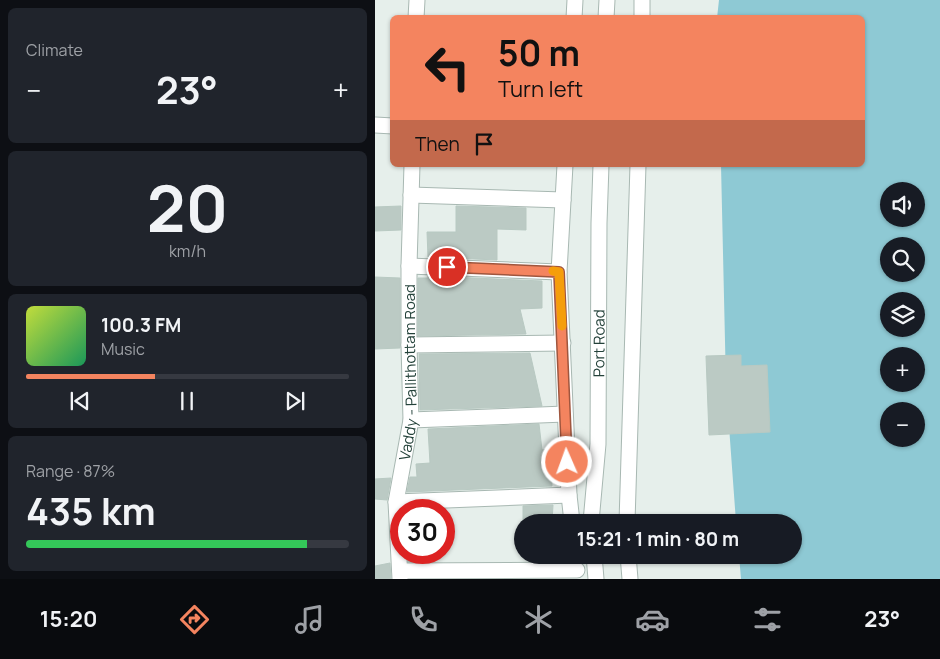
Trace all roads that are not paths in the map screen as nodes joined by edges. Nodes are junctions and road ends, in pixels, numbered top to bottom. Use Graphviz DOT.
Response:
graph roads {
  1 [pos="417,0"];
  2 [pos="575,0"];
  3 [pos="607,0"];
  4 [pos="642,0"];
  5 [pos="416,15"];
  6 [pos="574,15"];
  7 [pos="607,15"];
  8 [pos="642,15"];
  9 [pos="375,125"];
  10 [pos="390,126"];
  11 [pos="412,167"];
  12 [pos="565,167"];
  13 [pos="601,167"];
  14 [pos="638,167"];
  15 [pos="411,195"];
  16 [pos="563,200"];
  17 [pos="409,266"];
  18 [pos="559,272"];
  19 [pos="563,343"];
  20 [pos="409,345"];
  21 [pos="565,414"];
  22 [pos="411,420"];
  23 [pos="569,495"];
  24 [pos="397,499"];
  25 [pos="455,500"];
  26 [pos="571,514"];
  27 [pos="592,514"];
  28 [pos="627,514"];
  29 [pos="595,564"];
  30 [pos="629,564"];
  31 [pos="577,568"];
  32 [pos="400,575"];
  33 [pos="596,579"];
  34 [pos="630,579"];
  1 -- 5 [label="street"];
  2 -- 6 [label="street"];
  3 -- 7 [label="street"];
  4 -- 8 [label="street"];
  9 -- 10 [label="street"];
  11 -- 15 [label="street, Vaddy - Pallithottam Road"];
  12 -- 16 [label="street"];
  13 -- 27 [label="street, Port Road"];
  14 -- 28 [label="street"];
  15 -- 16 [label="street"];
  15 -- 17 [label="street, Vaddy - Pallithottam Road"];
  16 -- 18 [label="street"];
  17 -- 18 [label="street"];
  17 -- 20 [label="street, Vaddy - Pallithottam Road"];
  18 -- 19 [label="street"];
  19 -- 20 [label="street"];
  19 -- 21 [label="street"];
  20 -- 22 [label="street, Vaddy - Pallithottam Road"];
  21 -- 22 [label="street"];
  21 -- 23 [label="street"];
  22 -- 24 [label="street, Vaddy - Pallithottam Road"];
  23 -- 25 [label="street"];
  23 -- 26 [label="street"];
  29 -- 33 [label="street"];
  30 -- 34 [label="street"];
  31 -- 32 [label="street"];
}
